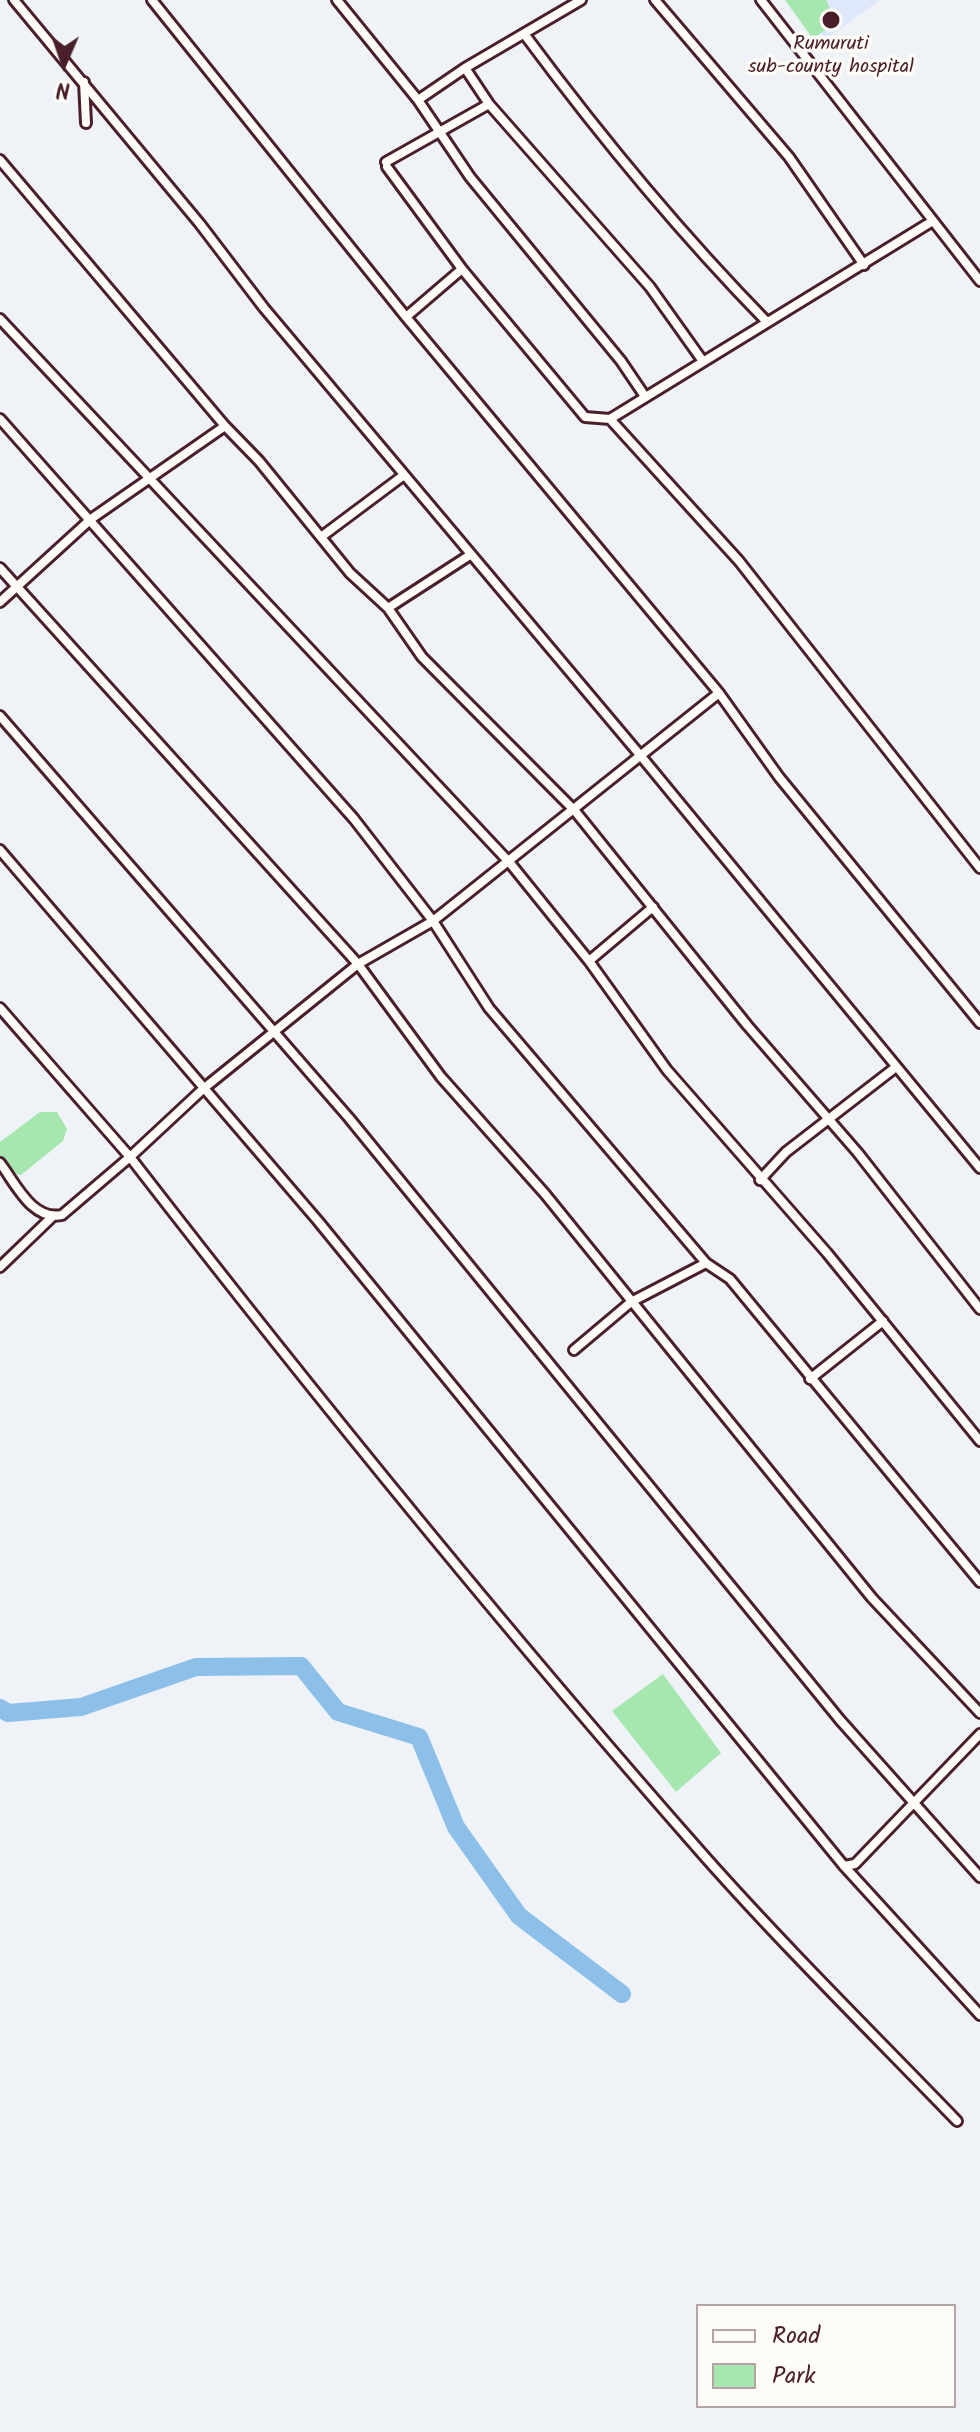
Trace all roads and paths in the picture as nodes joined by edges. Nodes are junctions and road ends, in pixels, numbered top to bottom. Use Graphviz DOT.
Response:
graph roads {
  1 [pos="14,0"];
  2 [pos="152,0"];
  3 [pos="337,0"];
  4 [pos="581,0"];
  5 [pos="655,0"];
  6 [pos="761,0"];
  7 [pos="525,35"];
  8 [pos="465,68"];
  9 [pos="84,81"];
  10 [pos="418,100"];
  11 [pos="489,104"];
  12 [pos="86,123"];
  13 [pos="439,132"];
  14 [pos="0,160"];
  15 [pos="931,222"];
  16 [pos="864,265"];
  17 [pos="462,269"];
  18 [pos="980,281"];
  19 [pos="406,317"];
  20 [pos="0,319"];
  21 [pos="767,322"];
  22 [pos="702,360"];
  23 [pos="644,395"];
  24 [pos="0,419"];
  25 [pos="610,419"];
  26 [pos="225,426"];
  27 [pos="404,475"];
  28 [pos="148,478"];
  29 [pos="91,519"];
  30 [pos="321,537"];
  31 [pos="470,555"];
  32 [pos="0,568"];
  33 [pos="17,587"];
  34 [pos="0,602"];
  35 [pos="388,608"];
  36 [pos="719,693"];
  37 [pos="0,716"];
  38 [pos="640,755"];
  39 [pos="575,811"];
  40 [pos="0,850"];
  41 [pos="510,863"];
  42 [pos="980,868"];
  43 [pos="653,907"];
  44 [pos="433,921"];
  45 [pos="589,961"];
  46 [pos="358,964"];
  47 [pos="0,1008"];
  48 [pos="980,1023"];
  49 [pos="273,1031"];
  50 [pos="896,1067"];
  51 [pos="203,1089"];
  52 [pos="830,1120"];
  53 [pos="130,1157"];
  54 [pos="0,1163"];
  55 [pos="980,1168"];
  56 [pos="760,1180"];
  57 [pos="53,1216"];
  58 [pos="706,1263"];
  59 [pos="0,1267"];
  60 [pos="631,1302"];
  61 [pos="980,1309"];
  62 [pos="883,1321"];
  63 [pos="574,1350"];
  64 [pos="810,1379"];
  65 [pos="980,1441"];
  66 [pos="980,1582"];
  67 [pos="980,1713"];
  68 [pos="980,1734"];
  69 [pos="913,1800"];
  70 [pos="844,1866"];
  71 [pos="980,1877"];
  72 [pos="980,2015"];
  73 [pos="957,2121"];
  1 -- 9 [label="street"];
  2 -- 19 [label="street"];
  3 -- 10 [label="street"];
  4 -- 7 [label="street"];
  5 -- 16 [label="street"];
  6 -- 15 [label="street"];
  7 -- 8 [label="street"];
  7 -- 21 [label="street"];
  8 -- 10 [label="street"];
  8 -- 11 [label="street"];
  9 -- 12 [label="street"];
  9 -- 27 [label="street"];
  10 -- 13 [label="street"];
  11 -- 13 [label="street"];
  11 -- 22 [label="street"];
  13 -- 17 [label="street"];
  13 -- 23 [label="street"];
  14 -- 26 [label="street"];
  15 -- 16 [label="street"];
  15 -- 18 [label="street"];
  16 -- 21 [label="street"];
  17 -- 19 [label="street"];
  17 -- 25 [label="street"];
  19 -- 36 [label="street"];
  20 -- 28 [label="street"];
  21 -- 22 [label="street"];
  22 -- 23 [label="street"];
  23 -- 25 [label="street"];
  24 -- 29 [label="street"];
  25 -- 42 [label="street"];
  26 -- 28 [label="street"];
  26 -- 30 [label="street"];
  27 -- 30 [label="street"];
  27 -- 31 [label="street"];
  28 -- 29 [label="street"];
  28 -- 41 [label="street"];
  29 -- 33 [label="street"];
  29 -- 44 [label="street"];
  30 -- 35 [label="street"];
  31 -- 35 [label="street"];
  31 -- 38 [label="street"];
  32 -- 33 [label="street"];
  33 -- 34 [label="street"];
  33 -- 46 [label="street"];
  35 -- 39 [label="street"];
  36 -- 38 [label="street"];
  36 -- 48 [label="street"];
  37 -- 49 [label="street"];
  38 -- 39 [label="street"];
  38 -- 50 [label="street"];
  39 -- 41 [label="street"];
  39 -- 43 [label="street"];
  40 -- 51 [label="street"];
  41 -- 44 [label="street"];
  41 -- 45 [label="street"];
  43 -- 45 [label="street"];
  43 -- 52 [label="street"];
  44 -- 46 [label="street"];
  44 -- 58 [label="street"];
  45 -- 56 [label="street"];
  46 -- 49 [label="street"];
  46 -- 60 [label="street"];
  47 -- 53 [label="street"];
  49 -- 51 [label="street"];
  49 -- 69 [label="street"];
  50 -- 52 [label="street"];
  50 -- 55 [label="street"];
  51 -- 53 [label="street"];
  51 -- 70 [label="street"];
  52 -- 56 [label="street"];
  52 -- 61 [label="street"];
  53 -- 57 [label="street"];
  53 -- 73 [label="street"];
  54 -- 57 [label="street"];
  56 -- 62 [label="street"];
  57 -- 59 [label="street"];
  58 -- 60 [label="street"];
  58 -- 64 [label="street"];
  60 -- 63 [label="street"];
  60 -- 67 [label="street"];
  62 -- 64 [label="street"];
  62 -- 65 [label="street"];
  64 -- 66 [label="street"];
  68 -- 69 [label="street"];
  69 -- 70 [label="street"];
  69 -- 71 [label="street"];
  70 -- 72 [label="street"];
}
